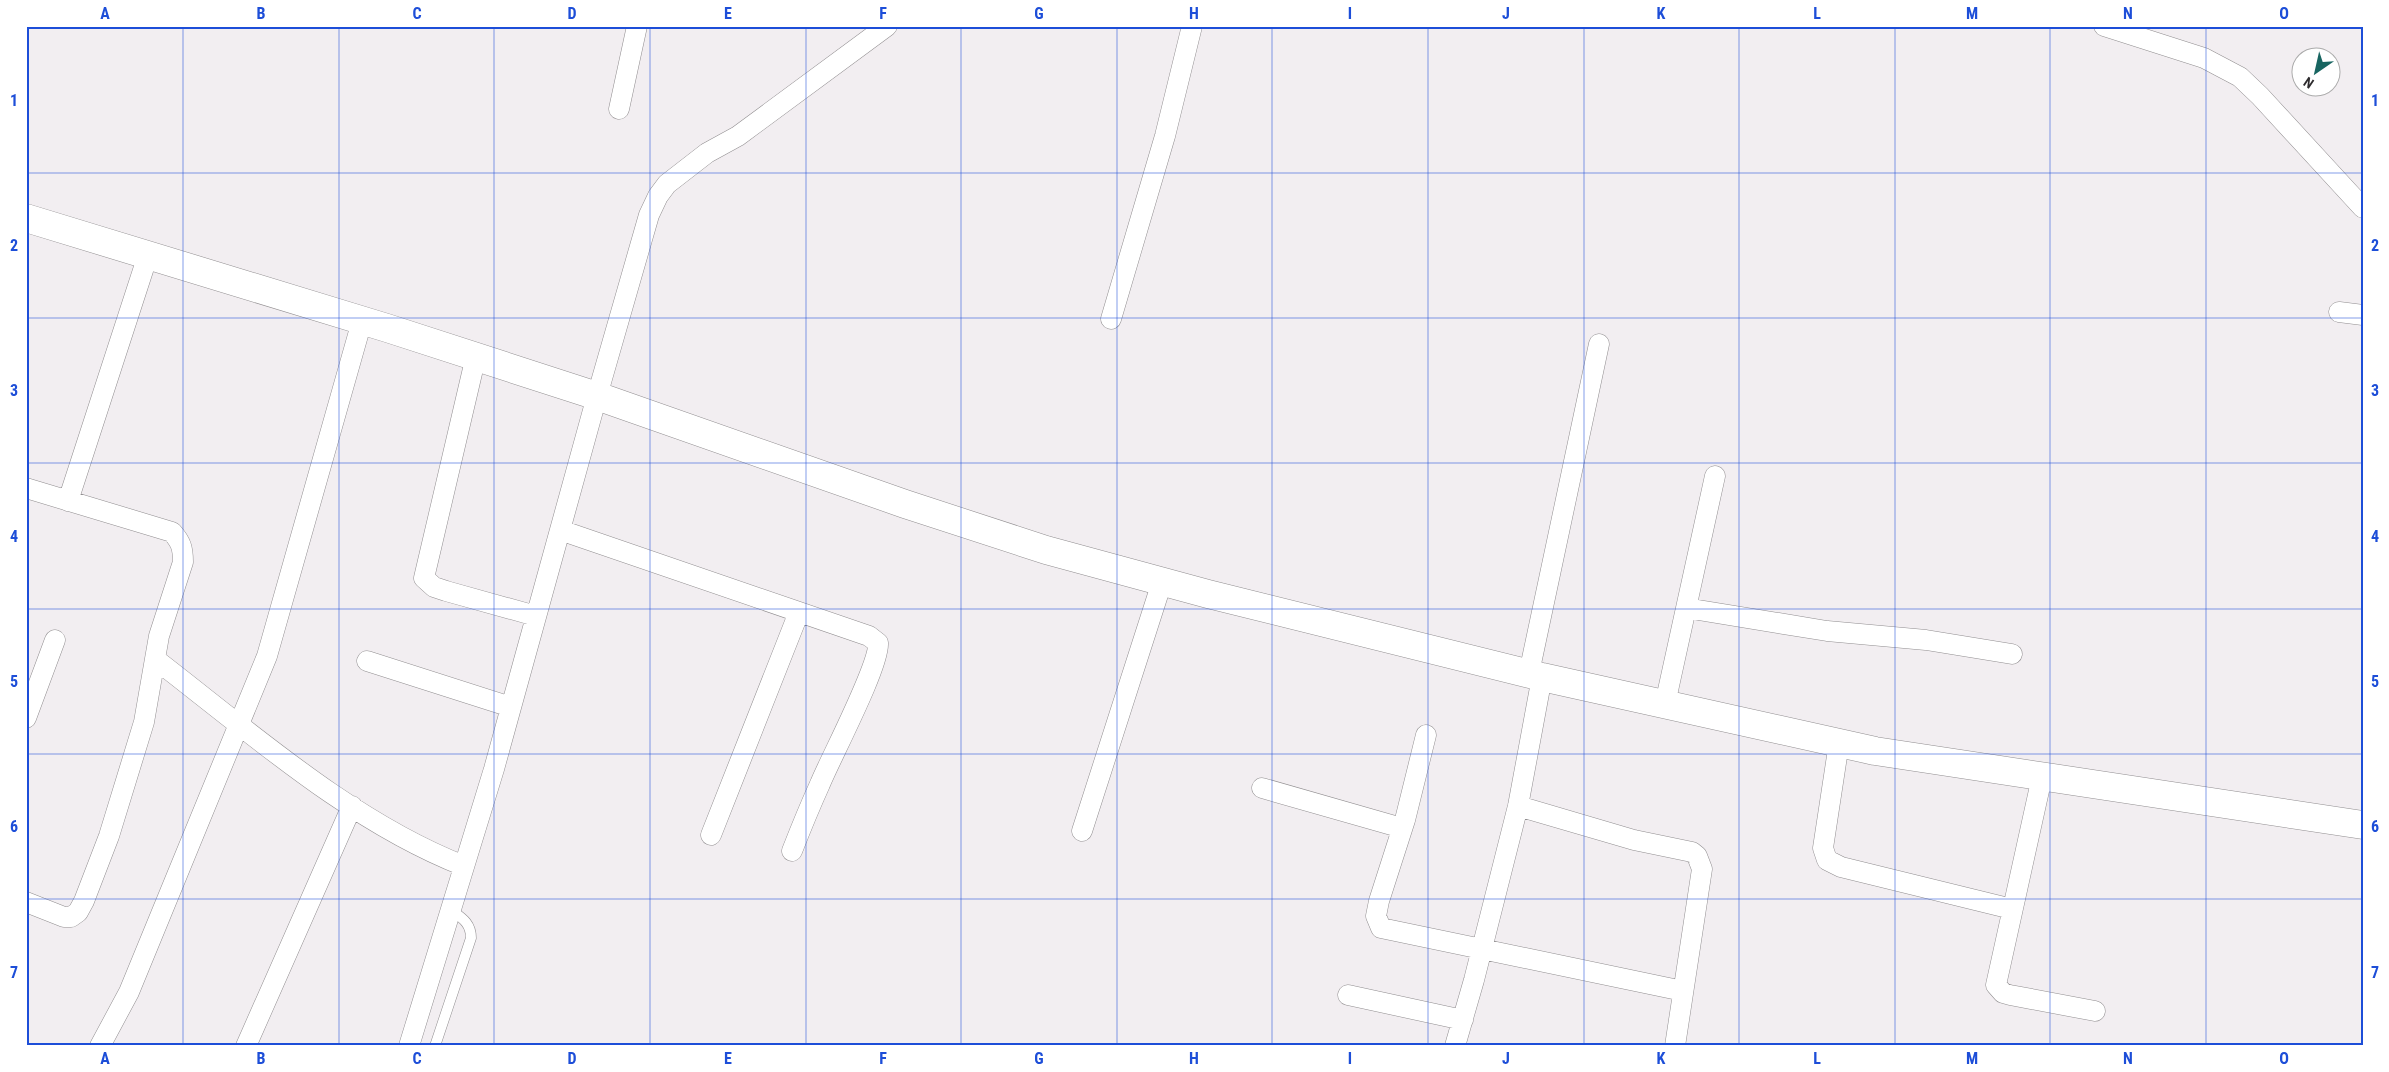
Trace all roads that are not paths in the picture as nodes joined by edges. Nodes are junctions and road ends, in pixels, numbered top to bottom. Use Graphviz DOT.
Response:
graph roads {
  1 [pos="637,26"];
  2 [pos="887,26"];
  3 [pos="1192,26"];
  4 [pos="2104,26"];
  5 [pos="619,109"];
  6 [pos="2363,208"];
  7 [pos="26,218"];
  8 [pos="148,255"];
  9 [pos="2339,312"];
  10 [pos="2363,315"];
  11 [pos="1111,319"];
  12 [pos="362,321"];
  13 [pos="1599,344"];
  14 [pos="476,356"];
  15 [pos="596,396"];
  16 [pos="1716,476"];
  17 [pos="26,488"];
  18 [pos="68,500"];
  19 [pos="560,530"];
  20 [pos="1162,582"];
  21 [pos="1686,608"];
  22 [pos="799,612"];
  23 [pos="536,616"];
  24 [pos="55,640"];
  25 [pos="2012,654"];
  26 [pos="155,658"];
  27 [pos="366,661"];
  28 [pos="1536,675"];
  29 [pos="1665,704"];
  30 [pos="511,706"];
  31 [pos="26,718"];
  32 [pos="240,725"];
  33 [pos="1426,735"];
  34 [pos="1839,743"];
  35 [pos="2042,777"];
  36 [pos="1262,788"];
  37 [pos="352,806"];
  38 [pos="1518,806"];
  39 [pos="2363,825"];
  40 [pos="1402,828"];
  41 [pos="1082,831"];
  42 [pos="711,835"];
  43 [pos="792,851"];
  44 [pos="464,866"];
  45 [pos="26,902"];
  46 [pos="2012,909"];
  47 [pos="450,910"];
  48 [pos="1482,948"];
  49 [pos="1683,991"];
  50 [pos="1348,995"];
  51 [pos="2095,1011"];
  52 [pos="1463,1020"];
  53 [pos="100,1046"];
  54 [pos="246,1046"];
  55 [pos="409,1046"];
  56 [pos="435,1046"];
  57 [pos="1456,1046"];
  58 [pos="1675,1046"];
  1 -- 5 [label="street"];
  2 -- 15 [label="street"];
  3 -- 11 [label="street"];
  4 -- 6 [label="street"];
  7 -- 8 [label="main road"];
  8 -- 12 [label="main road"];
  8 -- 18 [label="street"];
  9 -- 10 [label="street"];
  12 -- 14 [label="main road"];
  12 -- 32 [label="street"];
  13 -- 28 [label="street"];
  14 -- 15 [label="main road"];
  14 -- 23 [label="street"];
  15 -- 19 [label="street"];
  15 -- 20 [label="main road"];
  16 -- 21 [label="street"];
  17 -- 18 [label="street"];
  18 -- 26 [label="street"];
  19 -- 22 [label="street"];
  19 -- 23 [label="street"];
  20 -- 28 [label="main road"];
  20 -- 41 [label="street"];
  21 -- 25 [label="street"];
  21 -- 29 [label="street"];
  22 -- 42 [label="street"];
  22 -- 43 [label="street"];
  23 -- 30 [label="street"];
  24 -- 31 [label="street"];
  26 -- 32 [label="street"];
  26 -- 45 [label="street"];
  27 -- 30 [label="street"];
  28 -- 29 [label="main road"];
  28 -- 38 [label="street"];
  29 -- 34 [label="main road"];
  30 -- 44 [label="street"];
  32 -- 37 [label="street"];
  32 -- 53 [label="street"];
  33 -- 40 [label="street"];
  34 -- 35 [label="main road"];
  34 -- 46 [label="street"];
  35 -- 39 [label="main road"];
  35 -- 46 [label="street"];
  36 -- 40 [label="street"];
  37 -- 44 [label="street"];
  37 -- 54 [label="street"];
  38 -- 48 [label="street"];
  38 -- 49 [label="street"];
  40 -- 48 [label="street"];
  44 -- 47 [label="street"];
  46 -- 51 [label="street"];
  47 -- 55 [label="street"];
  47 -- 56 [label="lane"];
  48 -- 49 [label="street"];
  48 -- 52 [label="street"];
  49 -- 58 [label="street"];
  50 -- 52 [label="street"];
  52 -- 57 [label="street"];
}
